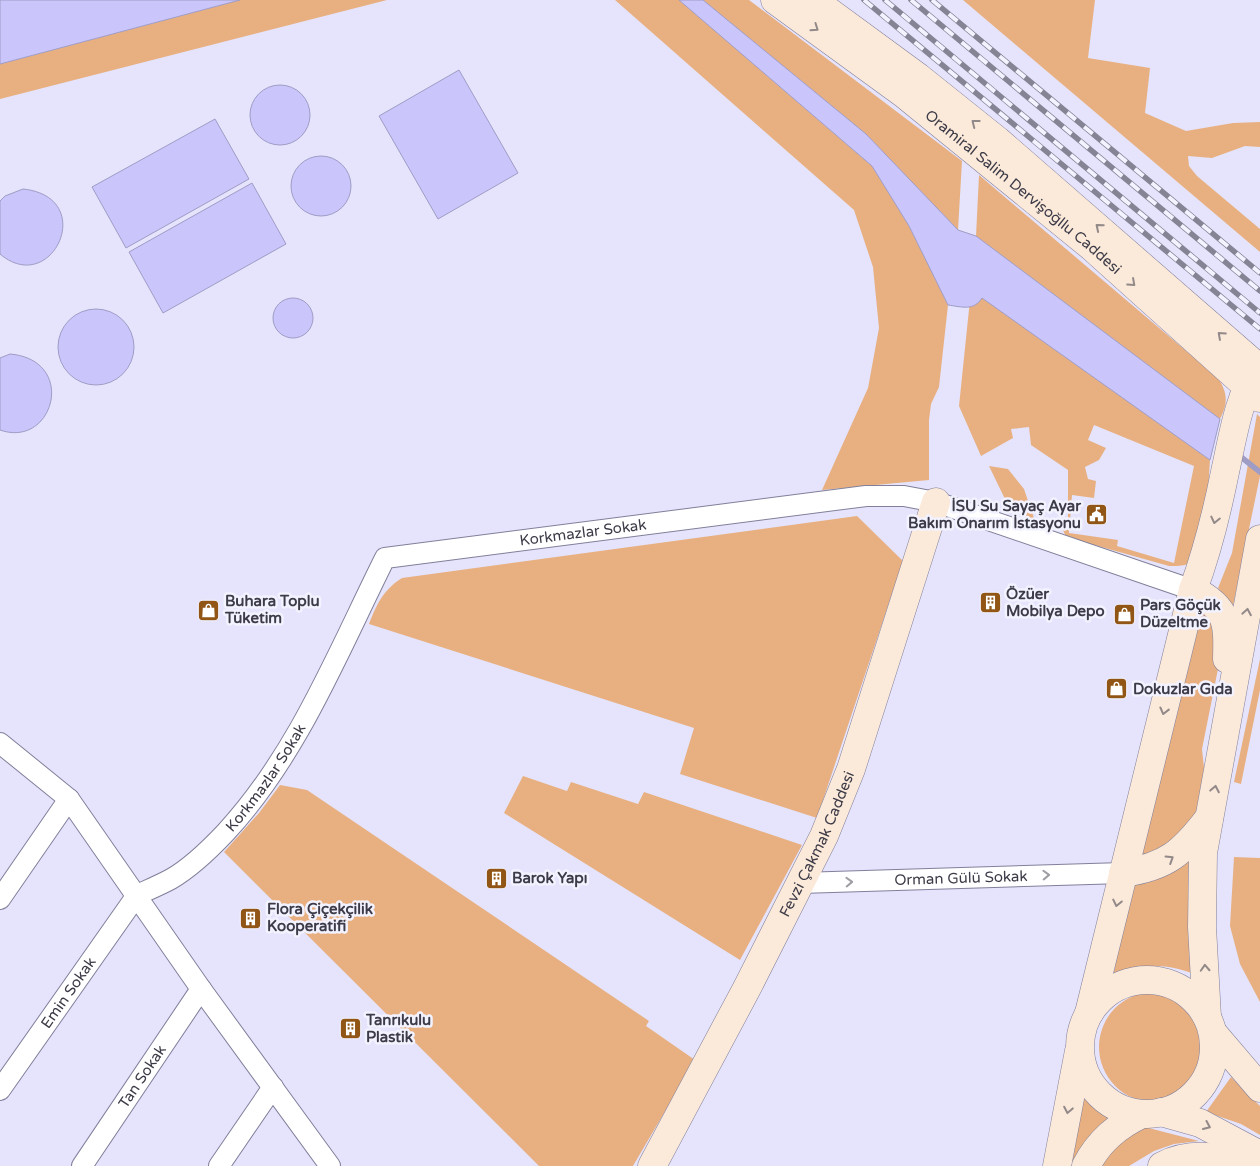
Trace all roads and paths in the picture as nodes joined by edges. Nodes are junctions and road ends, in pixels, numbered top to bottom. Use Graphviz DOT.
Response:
graph roads {
  1 [pos="775,0"];
  2 [pos="813,0"];
  3 [pos="1256,380"];
  4 [pos="936,502"];
  5 [pos="1260,538"];
  6 [pos="1193,590"];
  7 [pos="1226,733"];
  8 [pos="3,749"];
  9 [pos="69,799"];
  10 [pos="1210,816"];
  11 [pos="1124,873"];
  12 [pos="800,883"];
  13 [pos="137,895"];
  14 [pos="0,899"];
  15 [pos="201,989"];
  16 [pos="1089,1013"];
  17 [pos="1210,1025"];
  18 [pos="1080,1045"];
  19 [pos="273,1087"];
  20 [pos="1260,1088"];
  21 [pos="0,1090"];
  22 [pos="1151,1113"];
  23 [pos="1260,1155"];
  24 [pos="82,1166"];
  25 [pos="219,1166"];
  26 [pos="330,1166"];
  27 [pos="652,1166"];
  28 [pos="1057,1166"];
  29 [pos="1086,1166"];
  30 [pos="1162,1166"];
  31 [pos="1244,1166"];
  1 -- 3 [label="main road, Oramiral Salim Dervişoğllu Caddesi, one-way"];
  3 -- 2 [label="main road, Oramiral Salim Dervişoğllu Caddesi, one-way"];
  3 -- 6 [label="main road, one-way"];
  4 -- 6 [label="street, Korkmazlar Sokak"];
  4 -- 12 [label="main road, Fevzi Çakmak Caddesi"];
  4 -- 13 [label="street, Korkmazlar Sokak"];
  7 -- 5 [label="main road, one-way"];
  6 -- 7 [label="main road"];
  6 -- 11 [label="main road, one-way"];
  10 -- 7 [label="main road, one-way"];
  8 -- 9 [label="street"];
  9 -- 13 [label="street"];
  9 -- 14 [label="street"];
  11 -- 10 [label="main road, one-way"];
  17 -- 10 [label="main road, one-way"];
  12 -- 11 [label="street, Orman Gülü Sokak, one-way"];
  11 -- 16 [label="main road, one-way"];
  12 -- 27 [label="main road, Fevzi Çakmak Caddesi"];
  13 -- 15 [label="street"];
  13 -- 21 [label="street, Emin Sokak"];
  15 -- 19 [label="street"];
  15 -- 24 [label="street, Tan Sokak"];
  16 -- 17 [label="main road"];
  16 -- 18 [label="main road"];
  17 -- 20 [label="main road"];
  17 -- 22 [label="main road"];
  18 -- 22 [label="main road"];
  18 -- 28 [label="main road, one-way"];
  19 -- 25 [label="street"];
  19 -- 26 [label="street"];
  22 -- 23 [label="main road, one-way"];
  22 -- 29 [label="main road"];
  30 -- 31 [label="main road"];
}
